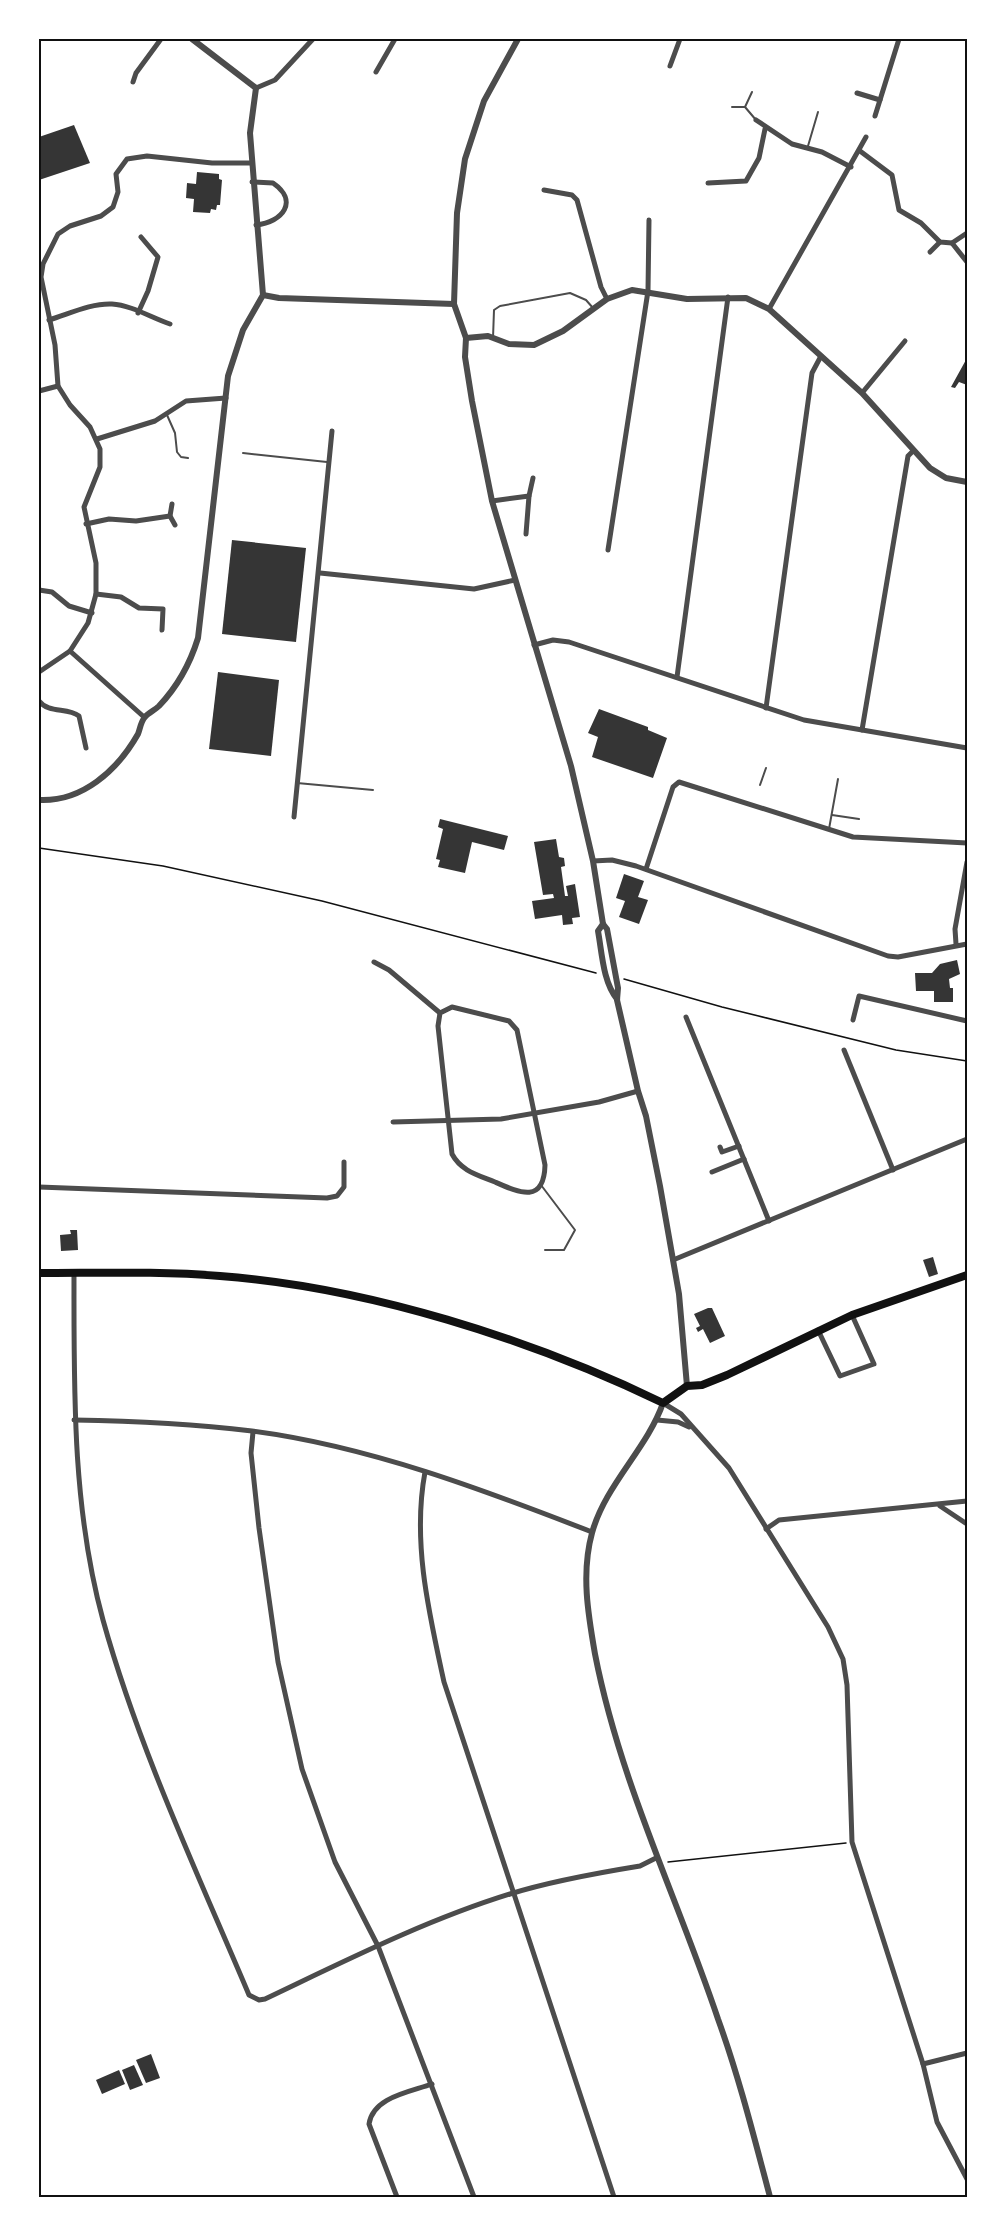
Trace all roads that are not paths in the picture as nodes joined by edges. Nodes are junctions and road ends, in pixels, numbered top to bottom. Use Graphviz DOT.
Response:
graph roads {
  1 [pos="161,39"];
  2 [pos="192,39"];
  3 [pos="313,39"];
  4 [pos="395,39"];
  5 [pos="518,39"];
  6 [pos="680,39"];
  7 [pos="898,39"];
  8 [pos="670,66"];
  9 [pos="376,72"];
  10 [pos="133,82"];
  11 [pos="256,88"];
  12 [pos="752,92"];
  13 [pos="857,93"];
  14 [pos="880,100"];
  15 [pos="732,107"];
  16 [pos="745,107"];
  17 [pos="818,112"];
  18 [pos="875,116"];
  19 [pos="756,120"];
  20 [pos="765,129"];
  21 [pos="866,137"];
  22 [pos="807,149"];
  23 [pos="860,151"];
  24 [pos="251,163"];
  25 [pos="851,167"];
  26 [pos="252,182"];
  27 [pos="708,183"];
  28 [pos="544,190"];
  29 [pos="649,220"];
  30 [pos="256,225"];
  31 [pos="967,233"];
  32 [pos="141,237"];
  33 [pos="940,242"];
  34 [pos="952,243"];
  35 [pos="930,252"];
  36 [pos="967,262"];
  37 [pos="648,291"];
  38 [pos="263,295"];
  39 [pos="728,297"];
  40 [pos="607,299"];
  41 [pos="454,304"];
  42 [pos="593,308"];
  43 [pos="769,309"];
  44 [pos="138,313"];
  45 [pos="49,320"];
  46 [pos="170,324"];
  47 [pos="466,338"];
  48 [pos="493,338"];
  49 [pos="905,340"];
  50 [pos="821,356"];
  51 [pos="58,386"];
  52 [pos="39,391"];
  53 [pos="862,393"];
  54 [pos="226,398"];
  55 [pos="167,416"];
  56 [pos="332,431"];
  57 [pos="97,439"];
  58 [pos="913,451"];
  59 [pos="243,453"];
  60 [pos="188,458"];
  61 [pos="329,463"];
  62 [pos="533,478"];
  63 [pos="967,482"];
  64 [pos="529,496"];
  65 [pos="492,501"];
  66 [pos="172,504"];
  67 [pos="170,516"];
  68 [pos="86,524"];
  69 [pos="175,525"];
  70 [pos="526,534"];
  71 [pos="608,550"];
  72 [pos="320,573"];
  73 [pos="515,580"];
  74 [pos="39,590"];
  75 [pos="96,594"];
  76 [pos="167,602"];
  77 [pos="163,609"];
  78 [pos="92,613"];
  79 [pos="162,630"];
  80 [pos="534,645"];
  81 [pos="70,651"];
  82 [pos="39,672"];
  83 [pos="677,677"];
  84 [pos="39,701"];
  85 [pos="766,708"];
  86 [pos="144,717"];
  87 [pos="862,730"];
  88 [pos="86,748"];
  89 [pos="967,748"];
  90 [pos="766,768"];
  91 [pos="838,779"];
  92 [pos="297,783"];
  93 [pos="760,785"];
  94 [pos="373,790"];
  95 [pos="756,798"];
  96 [pos="39,800"];
  97 [pos="753,806"];
  98 [pos="832,815"];
  99 [pos="294,817"];
  100 [pos="860,819"];
  101 [pos="829,831"];
  102 [pos="967,843"];
  103 [pos="593,861"];
  104 [pos="967,862"];
  105 [pos="646,869"];
  106 [pos="603,924"];
  107 [pos="956,944"];
  108 [pos="967,944"];
  109 [pos="374,962"];
  110 [pos="617,1000"];
  111 [pos="441,1014"];
  112 [pos="686,1017"];
  113 [pos="853,1020"];
  114 [pos="967,1021"];
  115 [pos="844,1050"];
  116 [pos="638,1091"];
  117 [pos="535,1114"];
  118 [pos="448,1121"];
  119 [pos="393,1122"];
  120 [pos="967,1139"];
  121 [pos="739,1146"];
  122 [pos="720,1148"];
  123 [pos="744,1159"];
  124 [pos="344,1162"];
  125 [pos="893,1170"];
  126 [pos="712,1172"];
  127 [pos="541,1185"];
  128 [pos="39,1188"];
  129 [pos="769,1221"];
  130 [pos="545,1250"];
  131 [pos="673,1260"];
  132 [pos="39,1273"];
  133 [pos="74,1273"];
  134 [pos="967,1275"];
  135 [pos="852,1316"];
  136 [pos="818,1330"];
  137 [pos="687,1386"];
  138 [pos="663,1403"];
  139 [pos="74,1420"];
  140 [pos="657,1420"];
  141 [pos="693,1430"];
  142 [pos="253,1432"];
  143 [pos="425,1472"];
  144 [pos="967,1501"];
  145 [pos="939,1505"];
  146 [pos="967,1524"];
  147 [pos="766,1529"];
  148 [pos="592,1532"];
  149 [pos="658,1861"];
  150 [pos="512,1893"];
  151 [pos="378,1946"];
  152 [pos="967,2053"];
  153 [pos="923,2064"];
  154 [pos="432,2084"];
  155 [pos="967,2179"];
  156 [pos="397,2197"];
  157 [pos="474,2197"];
  158 [pos="614,2197"];
  159 [pos="770,2197"];
  1 -- 10 [label="street"];
  2 -- 11 [label="street"];
  3 -- 11 [label="street"];
  4 -- 9 [label="street"];
  5 -- 41 [label="street"];
  6 -- 8 [label="street"];
  7 -- 14 [label="street"];
  11 -- 24 [label="street"];
  12 -- 16 [label="lane"];
  13 -- 14 [label="street"];
  14 -- 18 [label="street"];
  15 -- 16 [label="lane"];
  16 -- 19 [label="lane"];
  17 -- 22 [label="lane"];
  19 -- 20 [label="street"];
  20 -- 22 [label="street"];
  20 -- 27 [label="street"];
  21 -- 23 [label="street"];
  22 -- 25 [label="street"];
  23 -- 25 [label="street"];
  23 -- 33 [label="street"];
  24 -- 26 [label="street"];
  24 -- 45 [label="street"];
  25 -- 43 [label="street"];
  26 -- 30 [label="street"];
  26 -- 30 [label="street"];
  28 -- 40 [label="street"];
  29 -- 37 [label="street"];
  30 -- 38 [label="street"];
  31 -- 34 [label="street"];
  32 -- 44 [label="street"];
  33 -- 34 [label="street"];
  33 -- 35 [label="street"];
  34 -- 36 [label="street"];
  37 -- 39 [label="street"];
  37 -- 40 [label="street"];
  37 -- 71 [label="street"];
  38 -- 41 [label="street"];
  38 -- 54 [label="street"];
  39 -- 43 [label="street"];
  39 -- 83 [label="street"];
  40 -- 42 [label="street"];
  41 -- 47 [label="street"];
  42 -- 48 [label="street"];
  42 -- 48 [label="lane"];
  43 -- 50 [label="street"];
  44 -- 45 [label="street"];
  44 -- 46 [label="street"];
  45 -- 51 [label="street"];
  47 -- 48 [label="street"];
  47 -- 65 [label="street"];
  49 -- 53 [label="street"];
  50 -- 53 [label="street"];
  50 -- 85 [label="street"];
  51 -- 52 [label="street"];
  51 -- 57 [label="street"];
  53 -- 58 [label="street"];
  54 -- 55 [label="street"];
  54 -- 86 [label="street"];
  55 -- 57 [label="street"];
  55 -- 60 [label="lane"];
  56 -- 61 [label="street"];
  57 -- 68 [label="street"];
  58 -- 63 [label="street"];
  58 -- 87 [label="street"];
  59 -- 61 [label="lane"];
  61 -- 72 [label="street"];
  62 -- 64 [label="street"];
  64 -- 65 [label="street"];
  64 -- 70 [label="street"];
  65 -- 73 [label="street"];
  66 -- 67 [label="street"];
  67 -- 68 [label="street"];
  67 -- 69 [label="street"];
  68 -- 75 [label="street"];
  72 -- 73 [label="street"];
  72 -- 92 [label="street"];
  73 -- 80 [label="street"];
  74 -- 78 [label="street"];
  75 -- 77 [label="street"];
  75 -- 78 [label="street"];
  76 -- 77 [label="street"];
  77 -- 79 [label="street"];
  78 -- 81 [label="street"];
  80 -- 83 [label="street"];
  80 -- 103 [label="street"];
  81 -- 82 [label="street"];
  81 -- 86 [label="street"];
  83 -- 85 [label="street"];
  84 -- 88 [label="street"];
  85 -- 87 [label="street"];
  86 -- 96 [label="street"];
  87 -- 89 [label="street"];
  90 -- 93 [label="lane"];
  91 -- 98 [label="lane"];
  92 -- 94 [label="lane"];
  92 -- 99 [label="street"];
  95 -- 97 [label="lane"];
  97 -- 101 [label="street"];
  97 -- 105 [label="street"];
  98 -- 100 [label="lane"];
  98 -- 101 [label="lane"];
  101 -- 102 [label="street"];
  103 -- 105 [label="street"];
  103 -- 106 [label="street"];
  104 -- 107 [label="street"];
  105 -- 107 [label="street"];
  106 -- 110 [label="street"];
  106 -- 110 [label="street"];
  107 -- 108 [label="street"];
  109 -- 111 [label="street"];
  110 -- 116 [label="street"];
  111 -- 117 [label="street"];
  111 -- 118 [label="street"];
  112 -- 121 [label="street"];
  113 -- 114 [label="street"];
  115 -- 125 [label="street"];
  116 -- 117 [label="street"];
  116 -- 131 [label="street"];
  117 -- 118 [label="street"];
  117 -- 127 [label="street"];
  118 -- 119 [label="street"];
  118 -- 127 [label="street"];
  120 -- 125 [label="street"];
  121 -- 122 [label="street"];
  121 -- 123 [label="street"];
  123 -- 126 [label="street"];
  123 -- 129 [label="street"];
  124 -- 128 [label="street"];
  125 -- 129 [label="street"];
  127 -- 130 [label="lane"];
  129 -- 131 [label="street"];
  131 -- 137 [label="street"];
  132 -- 133 [label="main road"];
  133 -- 138 [label="main road"];
  133 -- 139 [label="street"];
  134 -- 135 [label="main road"];
  135 -- 136 [label="main road"];
  135 -- 136 [label="street"];
  136 -- 137 [label="main road"];
  137 -- 138 [label="main road"];
  138 -- 140 [label="street"];
  138 -- 141 [label="street"];
  139 -- 142 [label="street"];
  139 -- 151 [label="street"];
  140 -- 141 [label="street"];
  140 -- 148 [label="street"];
  141 -- 147 [label="street"];
  142 -- 143 [label="street"];
  142 -- 151 [label="street"];
  143 -- 148 [label="street"];
  143 -- 150 [label="street"];
  144 -- 145 [label="street"];
  145 -- 146 [label="street"];
  145 -- 147 [label="street"];
  147 -- 153 [label="street"];
  148 -- 149 [label="street"];
  149 -- 150 [label="street"];
  149 -- 159 [label="street"];
  150 -- 151 [label="street"];
  150 -- 158 [label="street"];
  151 -- 154 [label="street"];
  152 -- 153 [label="street"];
  153 -- 155 [label="street"];
  154 -- 156 [label="street"];
  154 -- 157 [label="street"];
}
